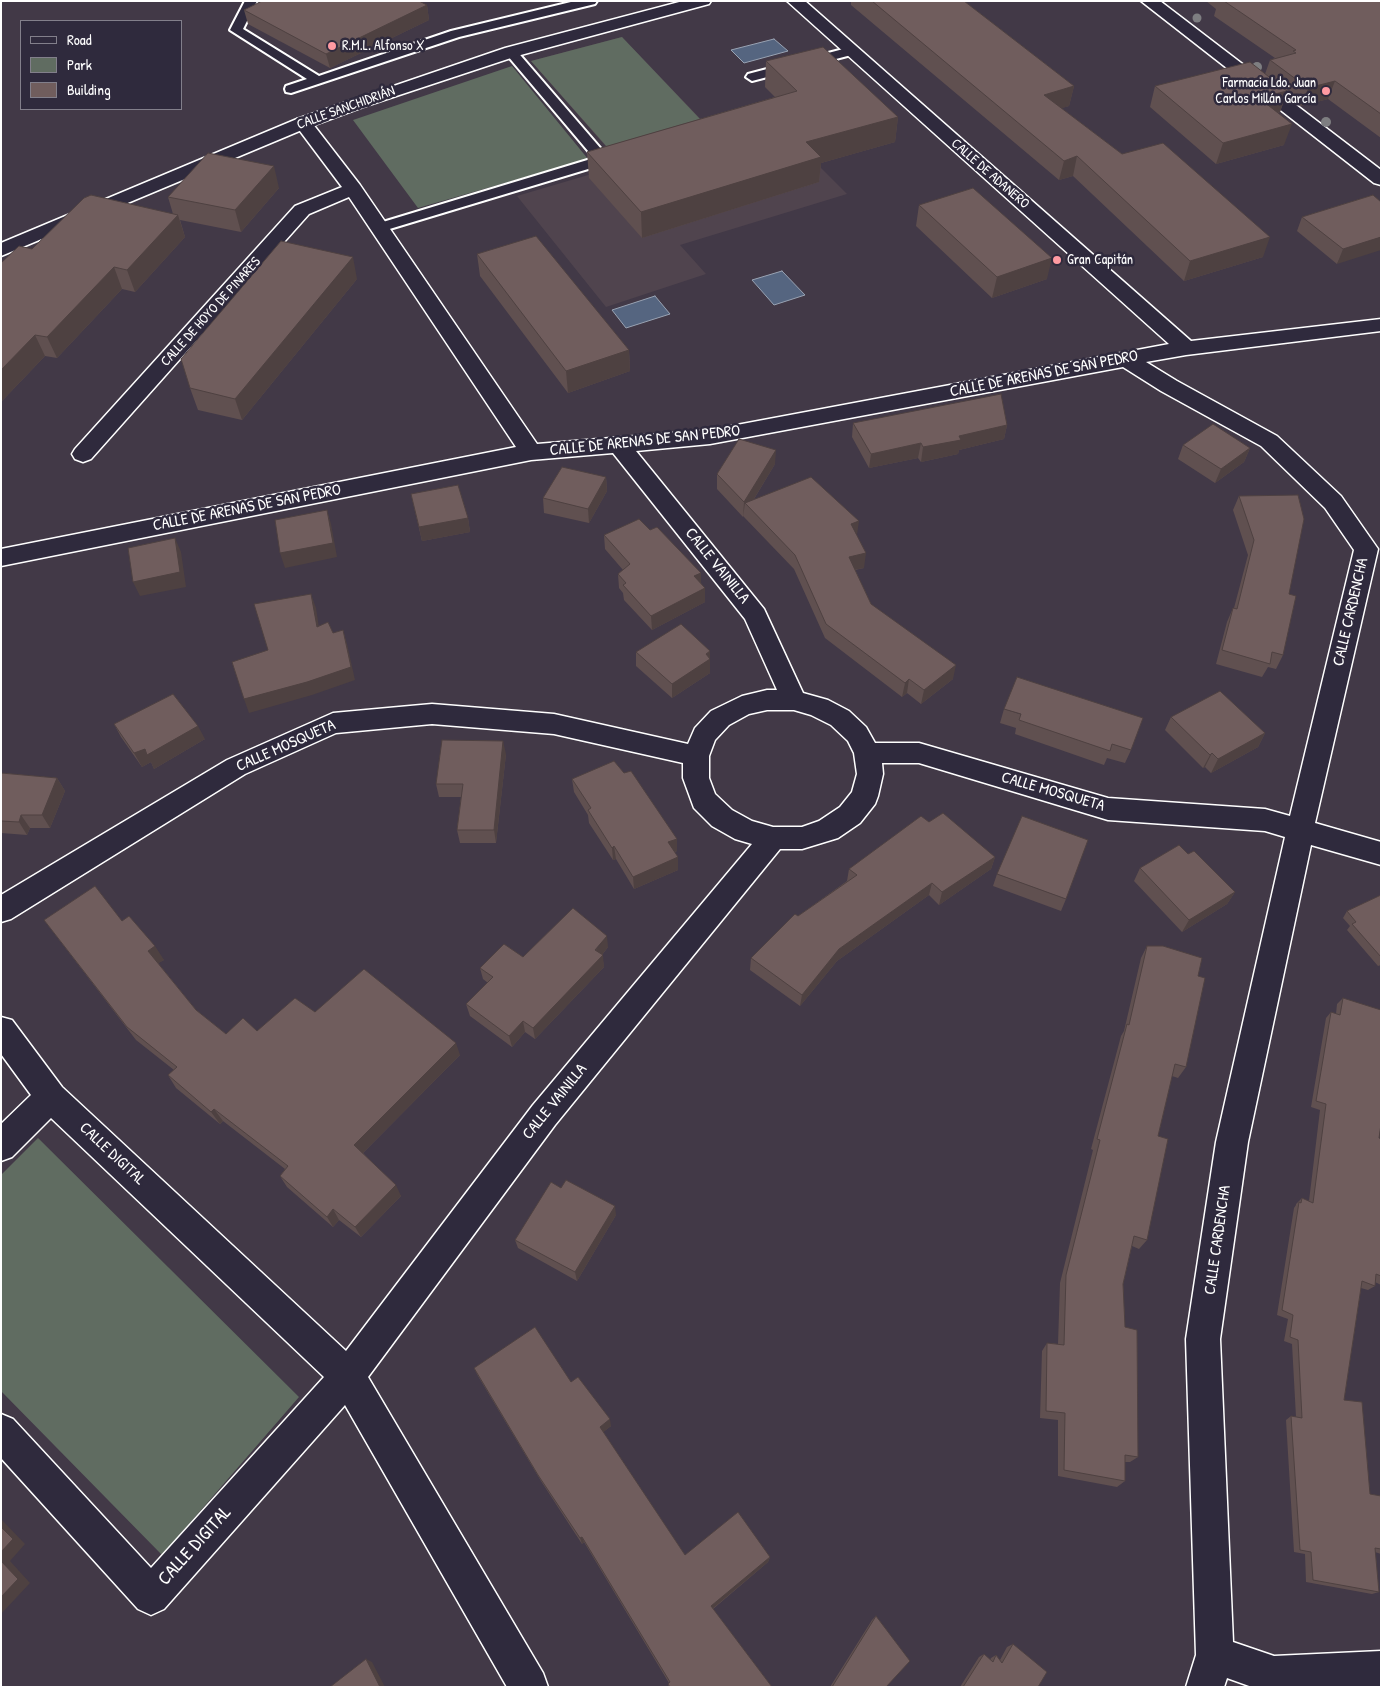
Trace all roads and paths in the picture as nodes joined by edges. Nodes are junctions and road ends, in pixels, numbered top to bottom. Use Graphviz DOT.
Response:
graph roads {
  1 [pos="251,1"];
  2 [pos="591,1"];
  3 [pos="703,1"];
  4 [pos="795,1"];
  5 [pos="1149,1"];
  6 [pos="550,6"];
  7 [pos="851,51"];
  8 [pos="511,52"];
  9 [pos="752,78"];
  10 [pos="317,80"];
  11 [pos="291,88"];
  12 [pos="303,123"];
  13 [pos="1381,179"];
  14 [pos="353,189"];
  15 [pos="378,228"];
  16 [pos="1,250"];
  17 [pos="1381,324"];
  18 [pos="1186,348"];
  19 [pos="1126,359"];
  20 [pos="619,445"];
  21 [pos="531,452"];
  22 [pos="83,454"];
  23 [pos="1,558"];
  24 [pos="794,700"];
  25 [pos="867,753"];
  26 [pos="696,756"];
  27 [pos="1300,831"];
  28 [pos="773,838"];
  29 [pos="1381,854"];
  30 [pos="1,910"];
  31 [pos="1,1030"];
  32 [pos="51,1097"];
  33 [pos="1,1146"];
  34 [pos="348,1376"];
  35 [pos="1,1432"];
  36 [pos="1381,1670"];
  37 [pos="1210,1671"];
  38 [pos="529,1687"];
  1 -- 10 [label="lane"];
  2 -- 6 [label="lane"];
  3 -- 8 [label="street, CALLE SANCHIDRIÁN"];
  4 -- 7 [label="street, CALLE DE ADANERO"];
  5 -- 13 [label="street"];
  6 -- 10 [label="lane"];
  7 -- 9 [label="lane"];
  7 -- 18 [label="street, CALLE DE ADANERO"];
  8 -- 12 [label="street, CALLE SANCHIDRIÁN"];
  8 -- 15 [label="lane"];
  10 -- 11 [label="lane"];
  12 -- 14 [label="street"];
  12 -- 16 [label="street, CALLE SANCHIDRIÁN"];
  14 -- 15 [label="street"];
  14 -- 22 [label="street, CALLE DE HOYO DE PINARES"];
  15 -- 21 [label="street"];
  17 -- 18 [label="street, CALLE DE ARENAS DE SAN PEDRO"];
  18 -- 19 [label="street, CALLE DE ARENAS DE SAN PEDRO"];
  19 -- 20 [label="street, CALLE DE ARENAS DE SAN PEDRO"];
  19 -- 27 [label="street, CALLE CARDENCHA"];
  20 -- 21 [label="street, CALLE DE ARENAS DE SAN PEDRO"];
  20 -- 24 [label="street, CALLE VAINILLA"];
  21 -- 23 [label="street, CALLE DE ARENAS DE SAN PEDRO"];
  24 -- 25 [label="street"];
  24 -- 26 [label="street"];
  25 -- 27 [label="street, CALLE MOSQUETA"];
  25 -- 28 [label="street"];
  26 -- 28 [label="street"];
  26 -- 30 [label="street, CALLE MOSQUETA"];
  27 -- 29 [label="street"];
  27 -- 37 [label="street, CALLE CARDENCHA"];
  28 -- 34 [label="street, CALLE VAINILLA"];
  31 -- 32 [label="street, CALLE DIGITAL"];
  32 -- 33 [label="street"];
  32 -- 34 [label="street, CALLE DIGITAL"];
  34 -- 35 [label="street, CALLE DIGITAL"];
  34 -- 38 [label="street, CALLE DIGITAL"];
  36 -- 37 [label="street, CALLE CARDENCHA"];
}
